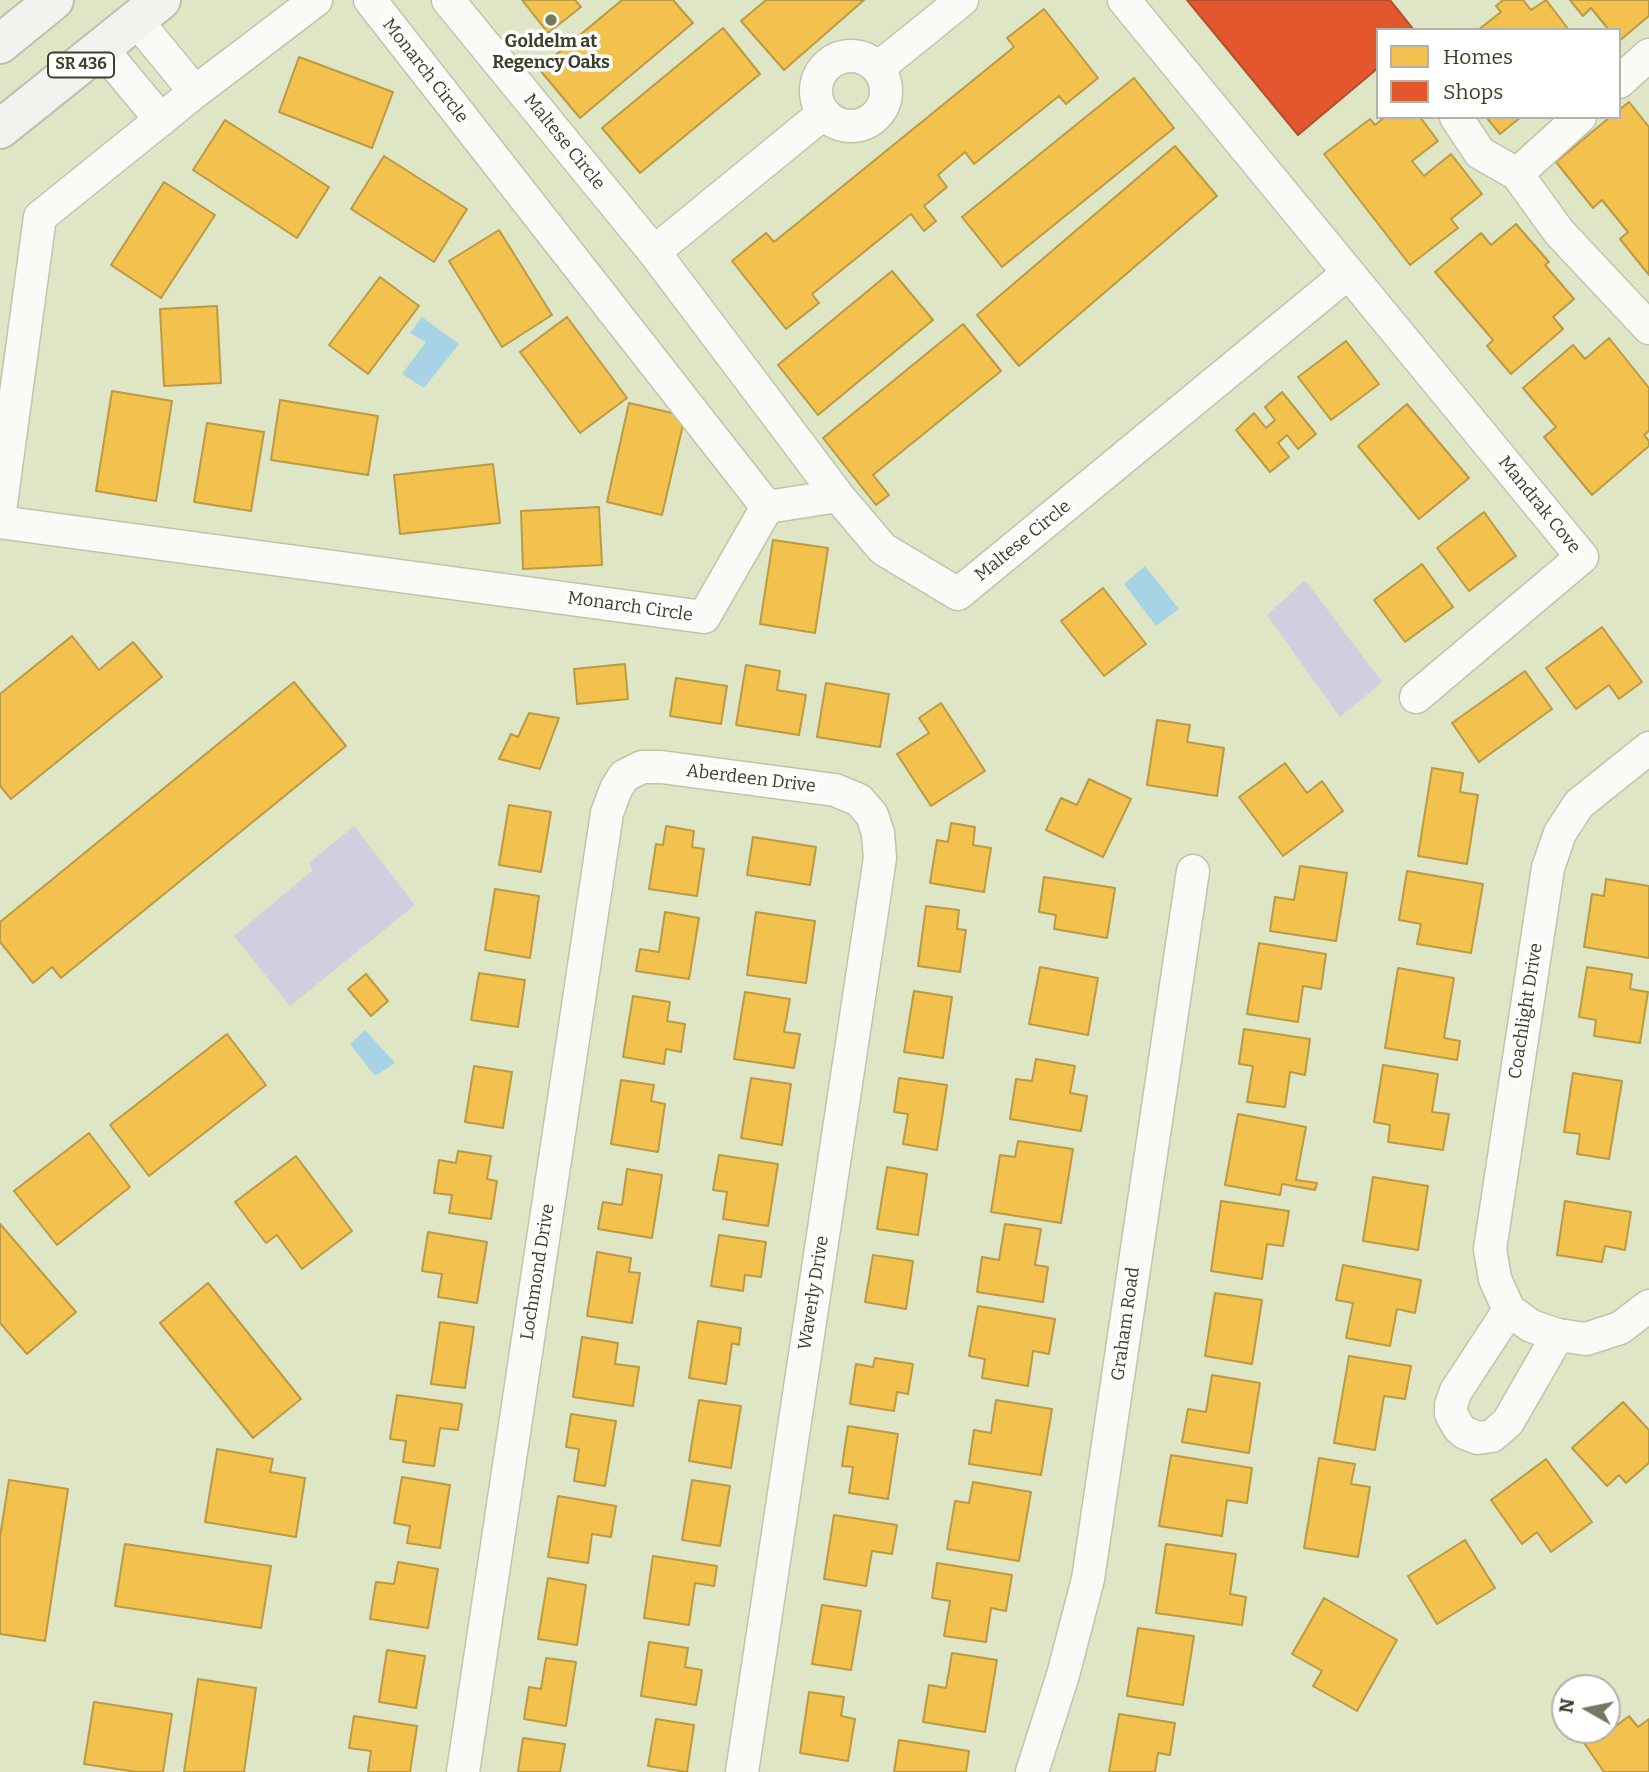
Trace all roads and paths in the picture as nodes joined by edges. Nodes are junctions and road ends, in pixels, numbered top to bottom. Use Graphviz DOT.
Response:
graph roads {
  1 [pos="54,0"];
  2 [pos="316,0"];
  3 [pos="370,0"];
  4 [pos="448,0"];
  5 [pos="962,0"];
  6 [pos="1124,0"];
  7 [pos="149,10"];
  8 [pos="0,44"];
  9 [pos="102,48"];
  10 [pos="1649,55"];
  11 [pos="878,68"];
  12 [pos="1621,80"];
  13 [pos="195,92"];
  14 [pos="824,113"];
  15 [pos="1457,119"];
  16 [pos="1578,119"];
  17 [pos="161,120"];
  18 [pos="0,129"];
  19 [pos="1517,174"];
  20 [pos="654,252"];
  21 [pos="1347,274"];
  22 [pos="1649,328"];
  23 [pos="838,496"];
  24 [pos="767,507"];
  25 [pos="0,511"];
  26 [pos="0,522"];
  27 [pos="1416,697"];
  28 [pos="1649,748"];
  29 [pos="624,776"];
  30 [pos="872,815"];
  31 [pos="1193,871"];
  32 [pos="1649,1306"];
  33 [pos="1509,1310"];
  34 [pos="1558,1335"];
  35 [pos="463,1772"];
  36 [pos="742,1772"];
  37 [pos="1032,1772"];
  1 -- 8 [label="main road"];
  2 -- 13 [label="street"];
  3 -- 24 [label="street, Monarch Circle"];
  4 -- 20 [label="street, Maltese Circle"];
  5 -- 11 [label="street"];
  6 -- 21 [label="street"];
  7 -- 9 [label="main road, SR 436"];
  7 -- 13 [label="street"];
  9 -- 17 [label="street"];
  9 -- 18 [label="main road, SR 436"];
  10 -- 12 [label="street"];
  11 -- 14 [label="street"];
  11 -- 14 [label="street"];
  13 -- 17 [label="street"];
  14 -- 20 [label="street"];
  15 -- 19 [label="street"];
  16 -- 19 [label="street"];
  17 -- 25 [label="street"];
  19 -- 22 [label="street"];
  20 -- 23 [label="street, Maltese Circle"];
  21 -- 23 [label="street, Maltese Circle"];
  21 -- 27 [label="street, Mandrak Cove"];
  23 -- 24 [label="street"];
  24 -- 26 [label="street, Monarch Circle"];
  28 -- 33 [label="street, Coachlight Drive"];
  29 -- 30 [label="street, Aberdeen Drive"];
  29 -- 35 [label="street, Lochmond Drive"];
  30 -- 36 [label="street, Waverly Drive"];
  31 -- 37 [label="street, Graham Road"];
  32 -- 34 [label="street"];
  33 -- 34 [label="street"];
  33 -- 34 [label="street"];
}
